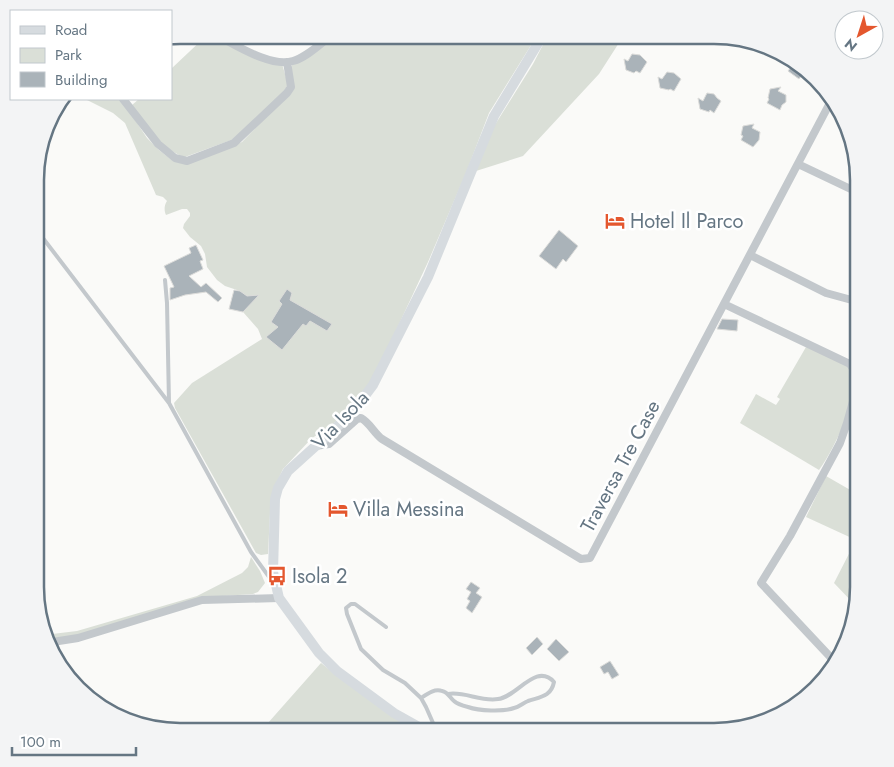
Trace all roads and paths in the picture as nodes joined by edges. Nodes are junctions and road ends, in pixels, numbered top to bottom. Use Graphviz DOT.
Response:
graph roads {
  1 [pos="235,44"];
  2 [pos="320,44"];
  3 [pos="538,44"];
  4 [pos="287,62"];
  5 [pos="124,100"];
  6 [pos="828,107"];
  7 [pos="798,164"];
  8 [pos="850,189"];
  9 [pos="44,240"];
  10 [pos="750,256"];
  11 [pos="164,280"];
  12 [pos="850,299"];
  13 [pos="724,304"];
  14 [pos="850,364"];
  15 [pos="169,403"];
  16 [pos="850,412"];
  17 [pos="315,446"];
  18 [pos="275,584"];
  19 [pos="279,598"];
  20 [pos="386,627"];
  21 [pos="55,642"];
  22 [pos="830,657"];
  23 [pos="448,694"];
  24 [pos="420,698"];
  25 [pos="412,723"];
  26 [pos="433,723"];
  1 -- 4 [label="street"];
  2 -- 4 [label="street"];
  3 -- 17 [label="street, Via Isola"];
  4 -- 5 [label="street"];
  6 -- 7 [label="street, Traversa Tre Case"];
  7 -- 8 [label="street"];
  7 -- 10 [label="street, Traversa Tre Case"];
  9 -- 15 [label="lane"];
  10 -- 12 [label="street"];
  10 -- 13 [label="street, Traversa Tre Case"];
  11 -- 15 [label="lane"];
  13 -- 14 [label="street"];
  13 -- 17 [label="street, Traversa Tre Case"];
  15 -- 18 [label="lane"];
  16 -- 22 [label="street"];
  17 -- 18 [label="street, Via Isola"];
  18 -- 19 [label="street, Via Isola"];
  19 -- 21 [label="street"];
  19 -- 25 [label="street, Via Isola"];
  20 -- 24 [label="lane"];
  23 -- 23 [label="lane"];
  23 -- 24 [label="lane"];
  24 -- 26 [label="lane"];
}
